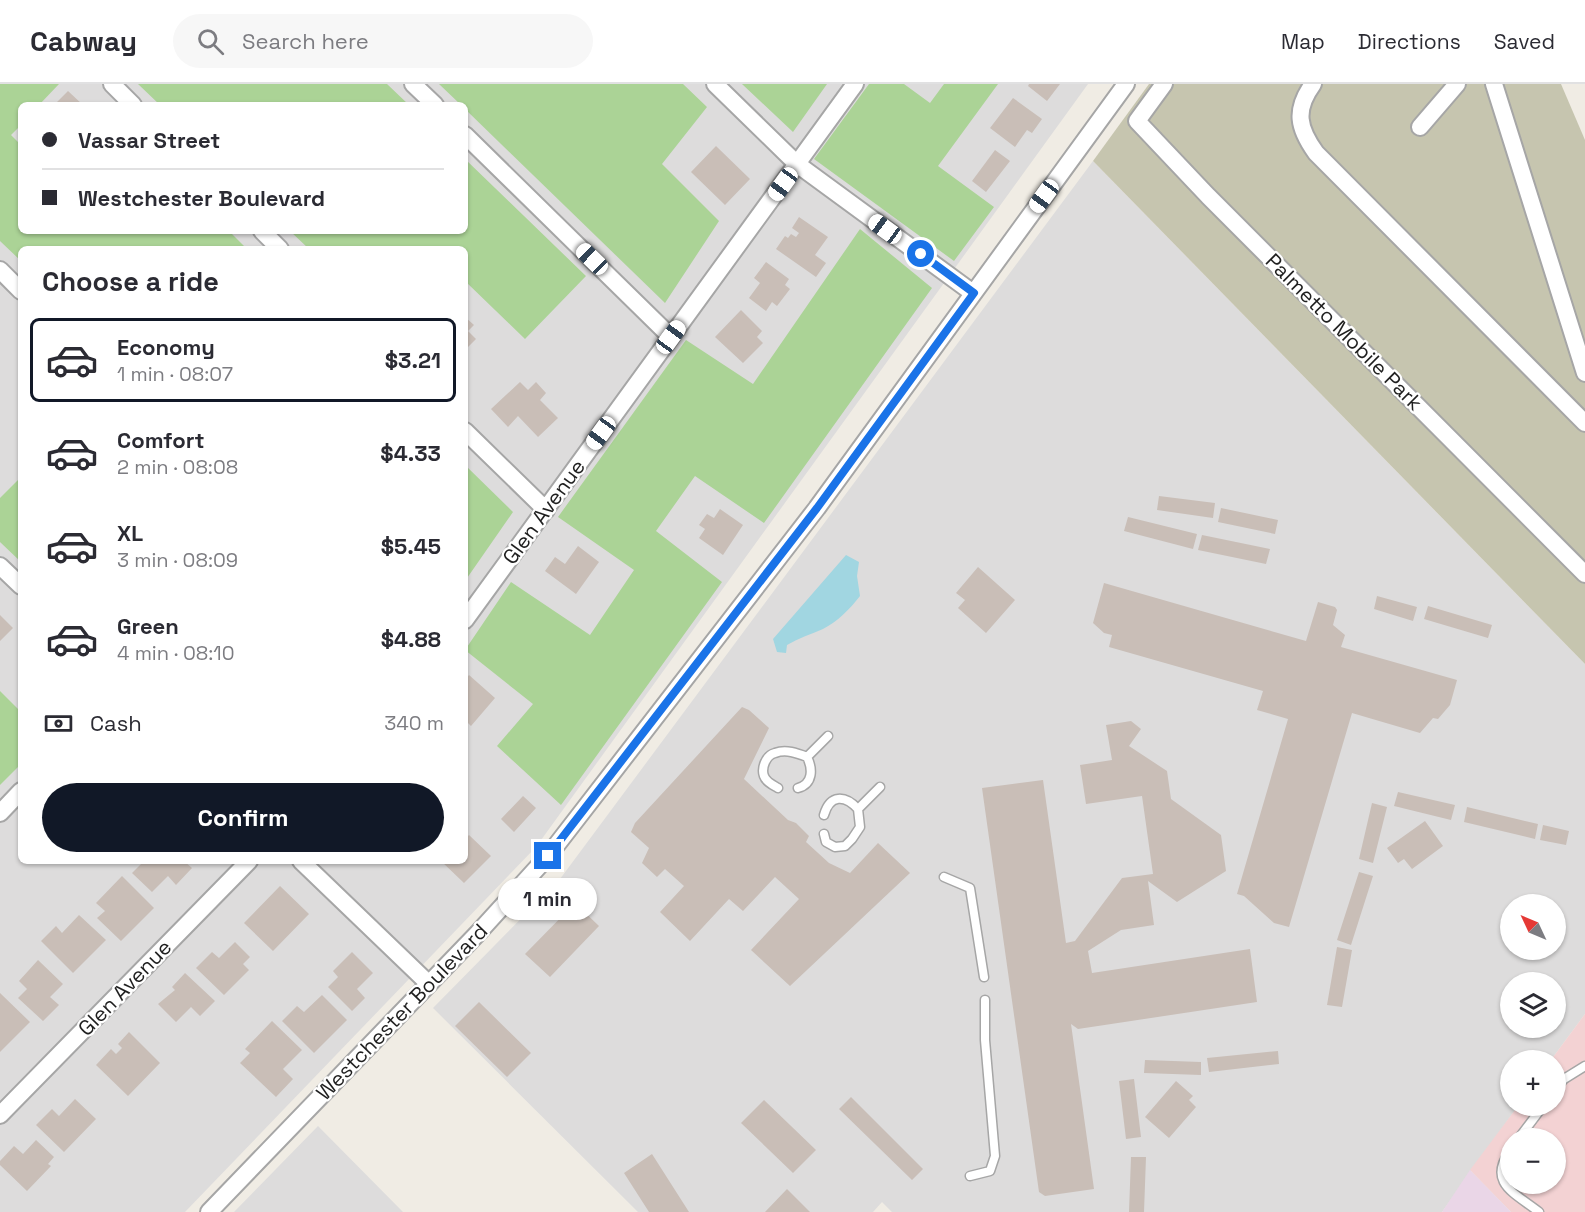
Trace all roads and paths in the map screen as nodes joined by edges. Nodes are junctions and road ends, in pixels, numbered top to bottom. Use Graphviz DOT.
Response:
graph roads {
  1 [pos="112,84"];
  2 [pos="413,84"];
  3 [pos="715,84"];
  4 [pos="855,84"];
  5 [pos="1126,84"];
  6 [pos="1164,84"];
  7 [pos="1313,84"];
  8 [pos="1457,84"];
  9 [pos="1494,84"];
  10 [pos="130,102"];
  11 [pos="432,102"];
  12 [pos="1420,127"];
  13 [pos="468,138"];
  14 [pos="797,165"];
  15 [pos="265,234"];
  16 [pos="277,246"];
  17 [pos="0,270"];
  18 [pos="18,288"];
  19 [pos="974,293"];
  20 [pos="671,337"];
  21 [pos="1585,374"];
  22 [pos="1585,423"];
  23 [pos="468,434"];
  24 [pos="546,510"];
  25 [pos="0,566"];
  26 [pos="1585,574"];
  27 [pos="18,583"];
  28 [pos="468,616"];
  29 [pos="828,736"];
  30 [pos="807,757"];
  31 [pos="880,787"];
  32 [pos="778,788"];
  33 [pos="798,789"];
  34 [pos="18,794"];
  35 [pos="858,809"];
  36 [pos="0,813"];
  37 [pos="824,815"];
  38 [pos="824,834"];
  39 [pos="246,864"];
  40 [pos="304,864"];
  41 [pos="945,877"];
  42 [pos="984,978"];
  43 [pos="429,984"];
  44 [pos="985,1000"];
  45 [pos="1585,1066"];
  46 [pos="1566,1078"];
  47 [pos="0,1115"];
  48 [pos="970,1176"];
  49 [pos="1516,1194"];
  50 [pos="209,1212"];
  51 [pos="1539,1212"];
  1 -- 10 [label="street"];
  2 -- 11 [label="street"];
  3 -- 14 [label="street"];
  4 -- 14 [label="street, Glen Avenue"];
  5 -- 19 [label="street, Westchester Boulevard"];
  6 -- 26 [label="street, Palmetto Mobile Park"];
  7 -- 22 [label="street"];
  8 -- 12 [label="street"];
  9 -- 21 [label="street"];
  13 -- 20 [label="street"];
  14 -- 19 [label="street"];
  14 -- 20 [label="street, Glen Avenue"];
  15 -- 16 [label="street"];
  17 -- 18 [label="street"];
  19 -- 43 [label="street, Westchester Boulevard"];
  20 -- 24 [label="street, Glen Avenue"];
  23 -- 24 [label="street"];
  24 -- 28 [label="street, Glen Avenue"];
  25 -- 27 [label="street"];
  29 -- 30 [label="lane"];
  30 -- 32 [label="lane"];
  30 -- 33 [label="lane"];
  31 -- 35 [label="lane"];
  34 -- 36 [label="street"];
  35 -- 37 [label="lane"];
  35 -- 38 [label="lane"];
  39 -- 47 [label="street, Glen Avenue"];
  40 -- 43 [label="street"];
  41 -- 42 [label="lane"];
  43 -- 50 [label="street, Westchester Boulevard"];
  44 -- 48 [label="lane"];
  45 -- 46 [label="lane"];
  49 -- 51 [label="lane"];
}
